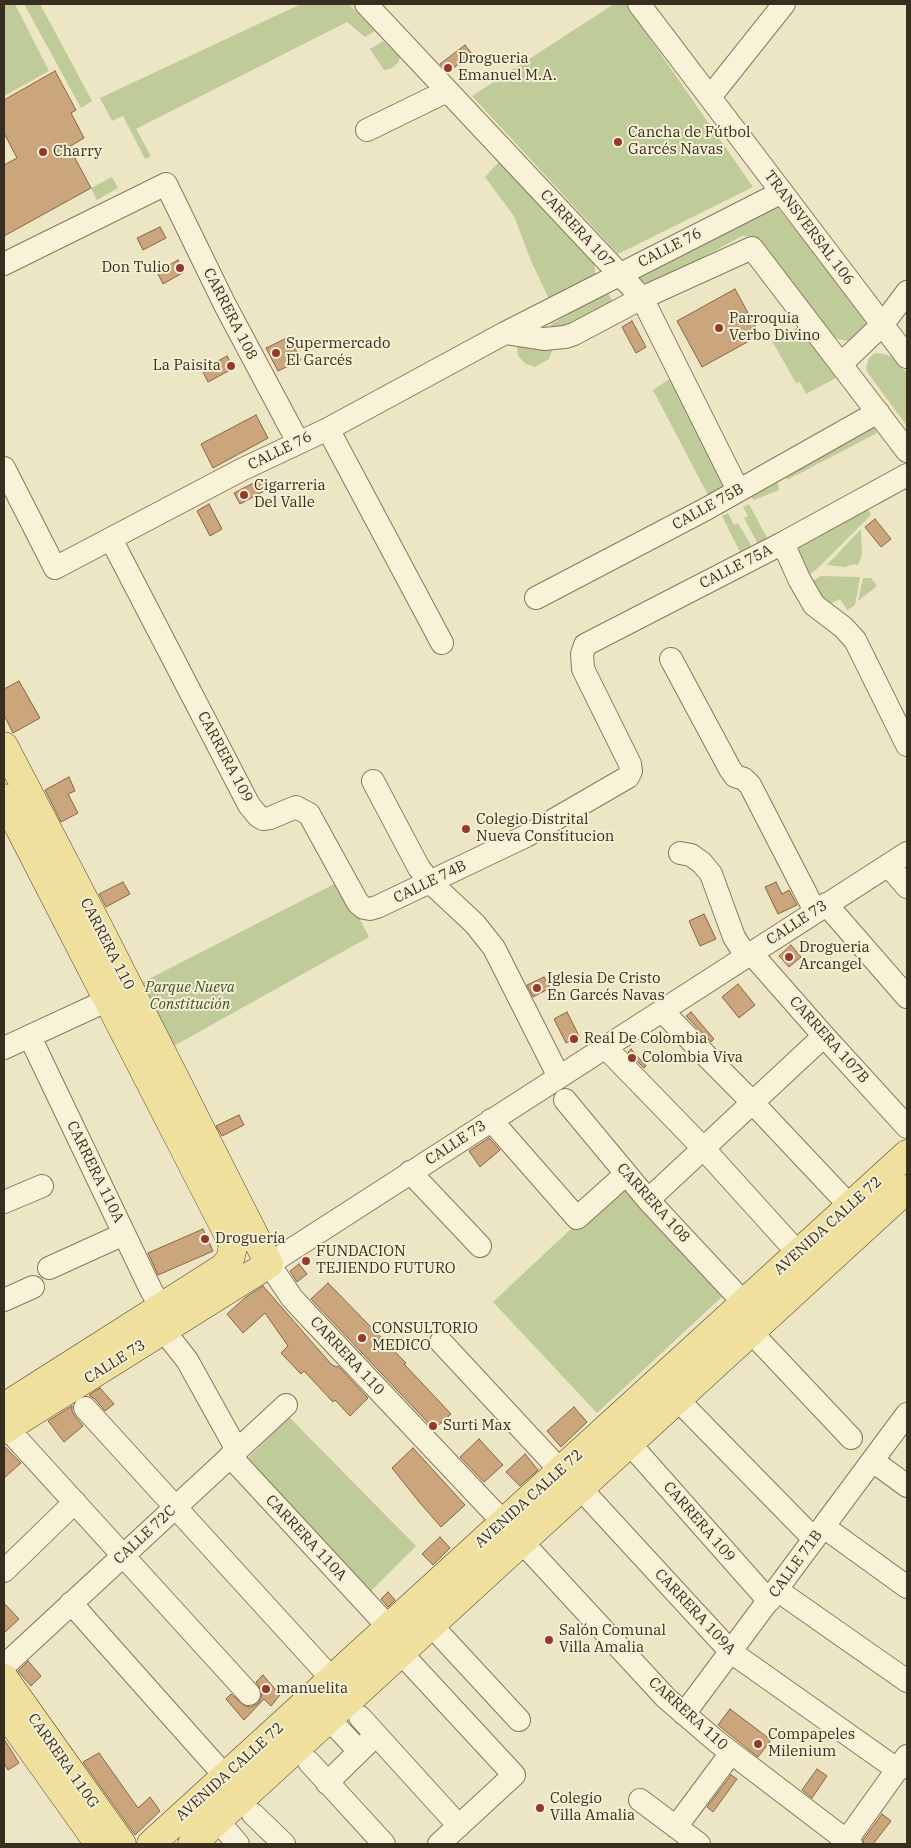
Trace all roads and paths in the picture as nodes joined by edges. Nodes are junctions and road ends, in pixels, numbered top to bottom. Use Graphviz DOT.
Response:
graph roads {
  1 [pos="366,4"];
  2 [pos="784,4"];
  3 [pos="648,8"];
  4 [pos="447,91"];
  5 [pos="710,97"];
  6 [pos="367,130"];
  7 [pos="782,192"];
  8 [pos="4,264"];
  9 [pos="619,274"];
  10 [pos="907,292"];
  11 [pos="642,298"];
  12 [pos="883,324"];
  13 [pos="505,333"];
  14 [pos="907,356"];
  15 [pos="841,364"];
  16 [pos="878,412"];
  17 [pos="328,429"];
  18 [pos="298,442"];
  19 [pos="907,451"];
  20 [pos="4,468"];
  21 [pos="907,475"];
  22 [pos="738,490"];
  23 [pos="111,539"];
  24 [pos="783,543"];
  25 [pos="536,598"];
  26 [pos="442,643"];
  27 [pos="672,659"];
  28 [pos="907,745"];
  29 [pos="4,746"];
  30 [pos="630,764"];
  31 [pos="373,781"];
  32 [pos="4,798"];
  33 [pos="907,853"];
  34 [pos="680,854"];
  35 [pos="888,865"];
  36 [pos="430,882"];
  37 [pos="907,887"];
  38 [pos="377,907"];
  39 [pos="821,908"];
  40 [pos="749,954"];
  41 [pos="907,997"];
  42 [pos="108,1000"];
  43 [pos="662,1010"];
  44 [pos="824,1036"];
  45 [pos="30,1037"];
  46 [pos="605,1047"];
  47 [pos="4,1048"];
  48 [pos="558,1077"];
  49 [pos="565,1100"];
  50 [pos="752,1102"];
  51 [pos="491,1120"];
  52 [pos="907,1127"];
  53 [pos="703,1148"];
  54 [pos="907,1154"];
  55 [pos="410,1172"];
  56 [pos="626,1174"];
  57 [pos="42,1186"];
  58 [pos="907,1189"];
  59 [pos="648,1200"];
  60 [pos="4,1202"];
  61 [pos="850,1206"];
  62 [pos="124,1234"];
  63 [pos="480,1246"];
  64 [pos="232,1252"];
  65 [pos="798,1254"];
  66 [pos="269,1264"];
  67 [pos="49,1268"];
  68 [pos="33,1287"];
  69 [pos="4,1300"];
  70 [pos="744,1303"];
  71 [pos="162,1319"];
  72 [pos="751,1332"];
  73 [pos="441,1342"];
  74 [pos="678,1400"];
  75 [pos="286,1405"];
  76 [pos="85,1408"];
  77 [pos="907,1414"];
  78 [pos="5,1422"];
  79 [pos="851,1438"];
  80 [pos="630,1444"];
  81 [pos="233,1453"];
  82 [pos="873,1461"];
  83 [pos="560,1470"];
  84 [pos="907,1486"];
  85 [pos="581,1489"];
  86 [pos="75,1502"];
  87 [pos="175,1507"];
  88 [pos="503,1522"];
  89 [pos="819,1533"];
  90 [pos="522,1542"];
  91 [pos="123,1555"];
  92 [pos="4,1571"];
  93 [pos="907,1587"];
  94 [pos="773,1595"];
  95 [pos="71,1603"];
  96 [pos="382,1620"];
  97 [pos="432,1626"];
  98 [pos="731,1652"];
  99 [pos="401,1654"];
  100 [pos="4,1666"];
  101 [pos="4,1678"];
  102 [pos="332,1679"];
  103 [pos="907,1681"];
  104 [pos="250,1694"];
  105 [pos="4,1711"];
  106 [pos="684,1714"];
  107 [pos="360,1717"];
  108 [pos="330,1719"];
  109 [pos="519,1720"];
  110 [pos="376,1735"];
  111 [pos="359,1751"];
  112 [pos="731,1753"];
  113 [pos="309,1762"];
  114 [pos="902,1763"];
  115 [pos="225,1776"];
  116 [pos="327,1783"];
  117 [pos="640,1800"];
  118 [pos="253,1814"];
  119 [pos="218,1821"];
  120 [pos="459,1826"];
  121 [pos="676,1827"];
  122 [pos="270,1840"];
  123 [pos="847,1843"];
  124 [pos="99,1844"];
  125 [pos="122,1844"];
  126 [pos="151,1844"];
  127 [pos="192,1844"];
  128 [pos="238,1844"];
  129 [pos="384,1844"];
  130 [pos="439,1844"];
  131 [pos="699,1844"];
  1 -- 4 [label="street, CARRERA 107"];
  2 -- 5 [label="street"];
  3 -- 5 [label="street, TRANSVERSAL 106"];
  4 -- 6 [label="street"];
  4 -- 9 [label="street, CARRERA 107"];
  5 -- 7 [label="street, TRANSVERSAL 106"];
  7 -- 9 [label="street, CALLE 76"];
  7 -- 12 [label="street, TRANSVERSAL 106"];
  8 -- 18 [label="street, CARRERA 108"];
  9 -- 11 [label="street, CARRERA 107"];
  9 -- 13 [label="street, CALLE 76"];
  10 -- 12 [label="street"];
  11 -- 13 [label="street"];
  11 -- 15 [label="street"];
  11 -- 22 [label="street, CARRERA 107"];
  12 -- 14 [label="street, TRANSVERSAL 106"];
  12 -- 15 [label="street"];
  13 -- 17 [label="street, CALLE 76"];
  15 -- 16 [label="street"];
  16 -- 19 [label="street"];
  16 -- 22 [label="street, CALLE 75B"];
  17 -- 18 [label="street, CALLE 76"];
  17 -- 26 [label="street"];
  18 -- 23 [label="street, CALLE 76"];
  20 -- 23 [label="street, CALLE 76"];
  21 -- 24 [label="street, CALLE 75A"];
  22 -- 25 [label="street, CALLE 75B"];
  23 -- 38 [label="street, CARRERA 109"];
  24 -- 28 [label="street"];
  24 -- 30 [label="street, CALLE 75A"];
  27 -- 39 [label="street"];
  29 -- 66 [label="main road, CARRERA 110"];
  30 -- 36 [label="street, CALLE 74B"];
  31 -- 36 [label="street"];
  32 -- 42 [label="main road, CARRERA 110"];
  33 -- 35 [label="street, CALLE 73"];
  34 -- 40 [label="street, CARRERA 107B"];
  35 -- 37 [label="street"];
  35 -- 39 [label="street, CALLE 73"];
  36 -- 38 [label="street, CALLE 74B"];
  36 -- 48 [label="street"];
  39 -- 40 [label="street, CALLE 73"];
  39 -- 41 [label="street"];
  40 -- 43 [label="street, CALLE 73"];
  40 -- 44 [label="street, CARRERA 107B"];
  42 -- 45 [label="street"];
  42 -- 64 [label="main road, CARRERA 110"];
  43 -- 46 [label="street, CALLE 73"];
  43 -- 50 [label="street"];
  44 -- 50 [label="street"];
  44 -- 52 [label="street, CARRERA 107B"];
  45 -- 47 [label="street"];
  45 -- 62 [label="street, CARRERA 110A"];
  46 -- 48 [label="street, CALLE 73"];
  46 -- 53 [label="street"];
  48 -- 51 [label="street, CALLE 73"];
  49 -- 56 [label="street, CARRERA 108"];
  50 -- 53 [label="street"];
  50 -- 61 [label="street"];
  51 -- 55 [label="street, CALLE 73"];
  51 -- 56 [label="street"];
  53 -- 59 [label="street"];
  53 -- 65 [label="street"];
  54 -- 61 [label="main road, AVENIDA CALLE 72"];
  55 -- 63 [label="street"];
  55 -- 66 [label="street, CALLE 73"];
  56 -- 59 [label="street, CARRERA 108"];
  57 -- 60 [label="street"];
  58 -- 72 [label="main road, AVENIDA CALLE 72"];
  59 -- 70 [label="street, CARRERA 108"];
  61 -- 65 [label="main road, AVENIDA CALLE 72"];
  62 -- 67 [label="street"];
  62 -- 71 [label="street, CARRERA 110A"];
  64 -- 71 [label="main road, CALLE 73"];
  65 -- 70 [label="main road, AVENIDA CALLE 72"];
  66 -- 71 [label="main road, CALLE 73"];
  66 -- 88 [label="street, CARRERA 110"];
  68 -- 69 [label="street"];
  70 -- 83 [label="main road, AVENIDA CALLE 72"];
  71 -- 78 [label="main road, CALLE 73"];
  71 -- 81 [label="street, CARRERA 110A"];
  72 -- 74 [label="main road, AVENIDA CALLE 72"];
  72 -- 79 [label="street"];
  73 -- 83 [label="street"];
  74 -- 80 [label="main road, AVENIDA CALLE 72"];
  74 -- 89 [label="street"];
  75 -- 81 [label="street, CALLE 72C"];
  76 -- 87 [label="street"];
  77 -- 82 [label="street, CALLE 71B"];
  78 -- 86 [label="street"];
  80 -- 85 [label="main road, AVENIDA CALLE 72"];
  80 -- 94 [label="street, CARRERA 109"];
  81 -- 87 [label="street, CALLE 72C"];
  81 -- 96 [label="street, CARRERA 110A"];
  82 -- 84 [label="street"];
  82 -- 89 [label="street, CALLE 71B"];
  83 -- 88 [label="main road, AVENIDA CALLE 72"];
  85 -- 90 [label="main road, AVENIDA CALLE 72"];
  85 -- 98 [label="street, CARRERA 109A"];
  86 -- 91 [label="street"];
  86 -- 92 [label="street"];
  87 -- 91 [label="street, CALLE 72C"];
  87 -- 102 [label="street"];
  88 -- 90 [label="street, CARRERA 110"];
  88 -- 102 [label="main road, AVENIDA CALLE 72"];
  89 -- 93 [label="street"];
  89 -- 94 [label="street, CALLE 71B"];
  90 -- 97 [label="main road, AVENIDA CALLE 72"];
  90 -- 106 [label="street, CARRERA 110"];
  91 -- 95 [label="street, CALLE 72C"];
  91 -- 104 [label="street"];
  94 -- 98 [label="street, CALLE 71B"];
  94 -- 103 [label="street, CARRERA 109"];
  95 -- 100 [label="street, CALLE 72C"];
  95 -- 115 [label="street"];
  97 -- 99 [label="main road, AVENIDA CALLE 72"];
  97 -- 109 [label="street"];
  98 -- 106 [label="street, CALLE 71B"];
  98 -- 114 [label="street, CARRERA 109A"];
  99 -- 108 [label="main road, AVENIDA CALLE 72"];
  99 -- 120 [label="street"];
  101 -- 125 [label="main road, CARRERA 110G"];
  102 -- 115 [label="main road, AVENIDA CALLE 72"];
  105 -- 124 [label="main road, CARRERA 110G"];
  106 -- 112 [label="street, CARRERA 110"];
  107 -- 110 [label="street"];
  108 -- 111 [label="street"];
  108 -- 119 [label="main road, AVENIDA CALLE 72"];
  110 -- 111 [label="street"];
  110 -- 120 [label="street"];
  111 -- 116 [label="street"];
  112 -- 121 [label="street"];
  112 -- 123 [label="street, CARRERA 110"];
  113 -- 116 [label="street"];
  114 -- 123 [label="street"];
  115 -- 126 [label="main road, AVENIDA CALLE 72"];
  116 -- 129 [label="street"];
  117 -- 121 [label="street"];
  118 -- 122 [label="street"];
  119 -- 127 [label="main road, AVENIDA CALLE 72"];
  119 -- 128 [label="street"];
  120 -- 130 [label="street"];
  121 -- 131 [label="street"];
}
